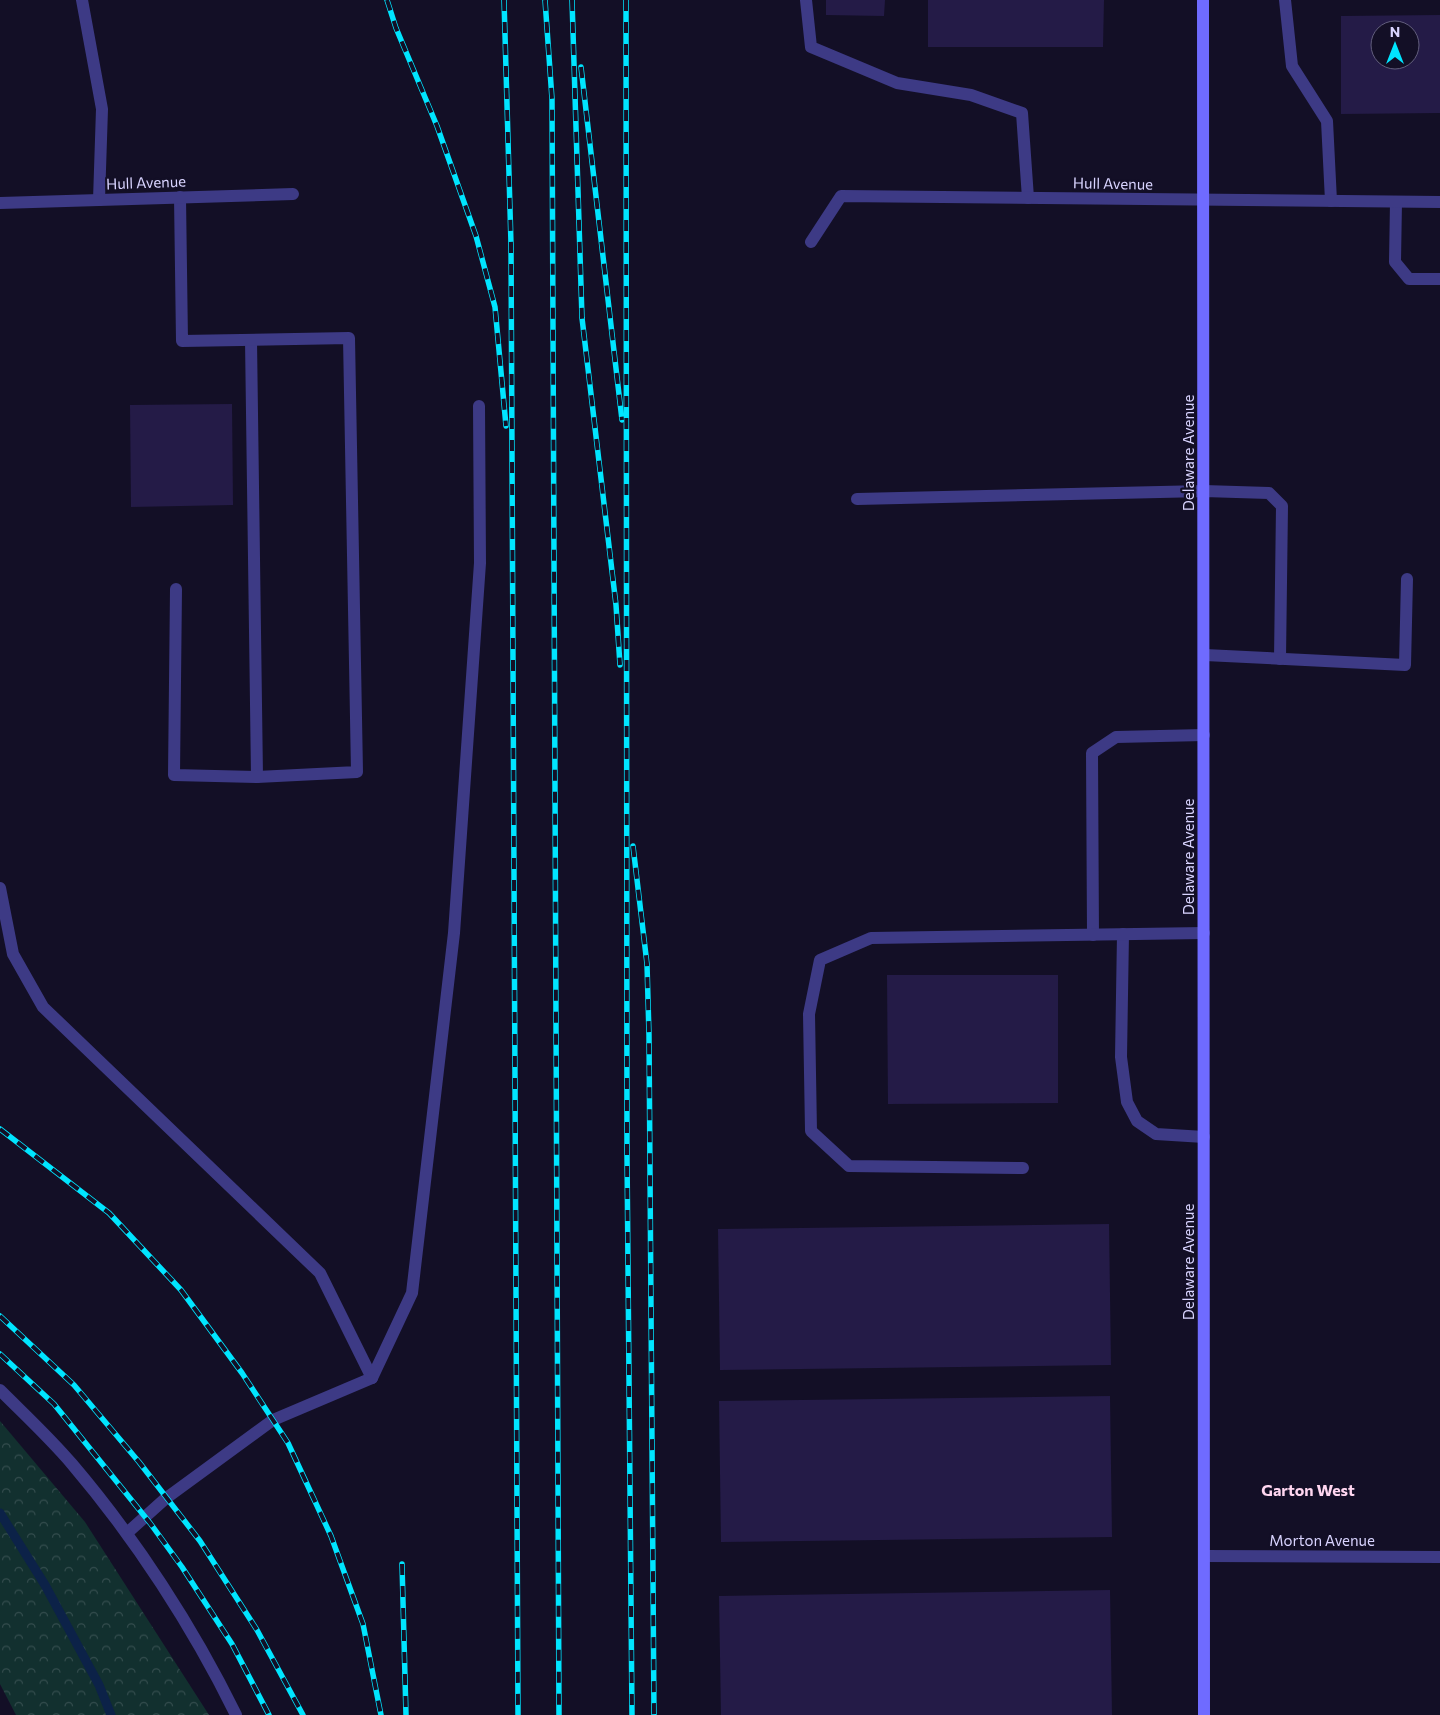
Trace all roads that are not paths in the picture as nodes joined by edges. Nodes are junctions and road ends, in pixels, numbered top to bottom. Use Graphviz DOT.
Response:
graph roads {
  1 [pos="82,0"];
  2 [pos="806,0"];
  3 [pos="1203,0"];
  4 [pos="1285,0"];
  5 [pos="292,194"];
  6 [pos="180,197"];
  7 [pos="1028,198"];
  8 [pos="99,200"];
  9 [pos="1204,200"];
  10 [pos="1331,201"];
  11 [pos="1396,202"];
  12 [pos="1440,202"];
  13 [pos="0,203"];
  14 [pos="810,242"];
  15 [pos="1440,279"];
  16 [pos="251,340"];
  17 [pos="479,406"];
  18 [pos="1204,491"];
  19 [pos="857,499"];
  20 [pos="1407,579"];
  21 [pos="176,589"];
  22 [pos="1205,655"];
  23 [pos="1280,659"];
  24 [pos="1204,735"];
  25 [pos="257,776"];
  26 [pos="0,888"];
  27 [pos="1204,933"];
  28 [pos="1123,934"];
  29 [pos="1093,935"];
  30 [pos="1204,1137"];
  31 [pos="1023,1168"];
  32 [pos="372,1378"];
  33 [pos="0,1390"];
  34 [pos="127,1533"];
  35 [pos="1204,1556"];
  36 [pos="1440,1557"];
  37 [pos="236,1715"];
  38 [pos="1204,1715"];
  1 -- 8 [label="street"];
  2 -- 7 [label="street"];
  3 -- 9 [label="main road, Delaware Avenue"];
  4 -- 10 [label="street"];
  5 -- 6 [label="street, Hull Avenue"];
  6 -- 8 [label="street, Hull Avenue"];
  6 -- 16 [label="street"];
  7 -- 9 [label="street, Hull Avenue"];
  7 -- 14 [label="street, Hull Avenue"];
  8 -- 13 [label="street, Hull Avenue"];
  9 -- 10 [label="street, Hull Avenue"];
  9 -- 18 [label="main road, Delaware Avenue"];
  10 -- 11 [label="street, Hull Avenue"];
  11 -- 12 [label="street, Hull Avenue"];
  11 -- 15 [label="street"];
  16 -- 25 [label="street"];
  16 -- 25 [label="street"];
  17 -- 32 [label="street"];
  18 -- 19 [label="street"];
  18 -- 22 [label="main road, Delaware Avenue"];
  18 -- 23 [label="street"];
  20 -- 23 [label="street"];
  21 -- 25 [label="street"];
  22 -- 23 [label="street"];
  22 -- 24 [label="main road, Delaware Avenue"];
  24 -- 27 [label="main road, Delaware Avenue"];
  24 -- 29 [label="street"];
  26 -- 32 [label="street"];
  27 -- 28 [label="street"];
  27 -- 30 [label="main road, Delaware Avenue"];
  28 -- 29 [label="street"];
  28 -- 30 [label="street"];
  29 -- 31 [label="street"];
  30 -- 35 [label="main road, Delaware Avenue"];
  32 -- 34 [label="street"];
  33 -- 34 [label="street"];
  34 -- 37 [label="street"];
  35 -- 36 [label="street, Morton Avenue"];
  35 -- 38 [label="main road, Delaware Avenue"];
}
